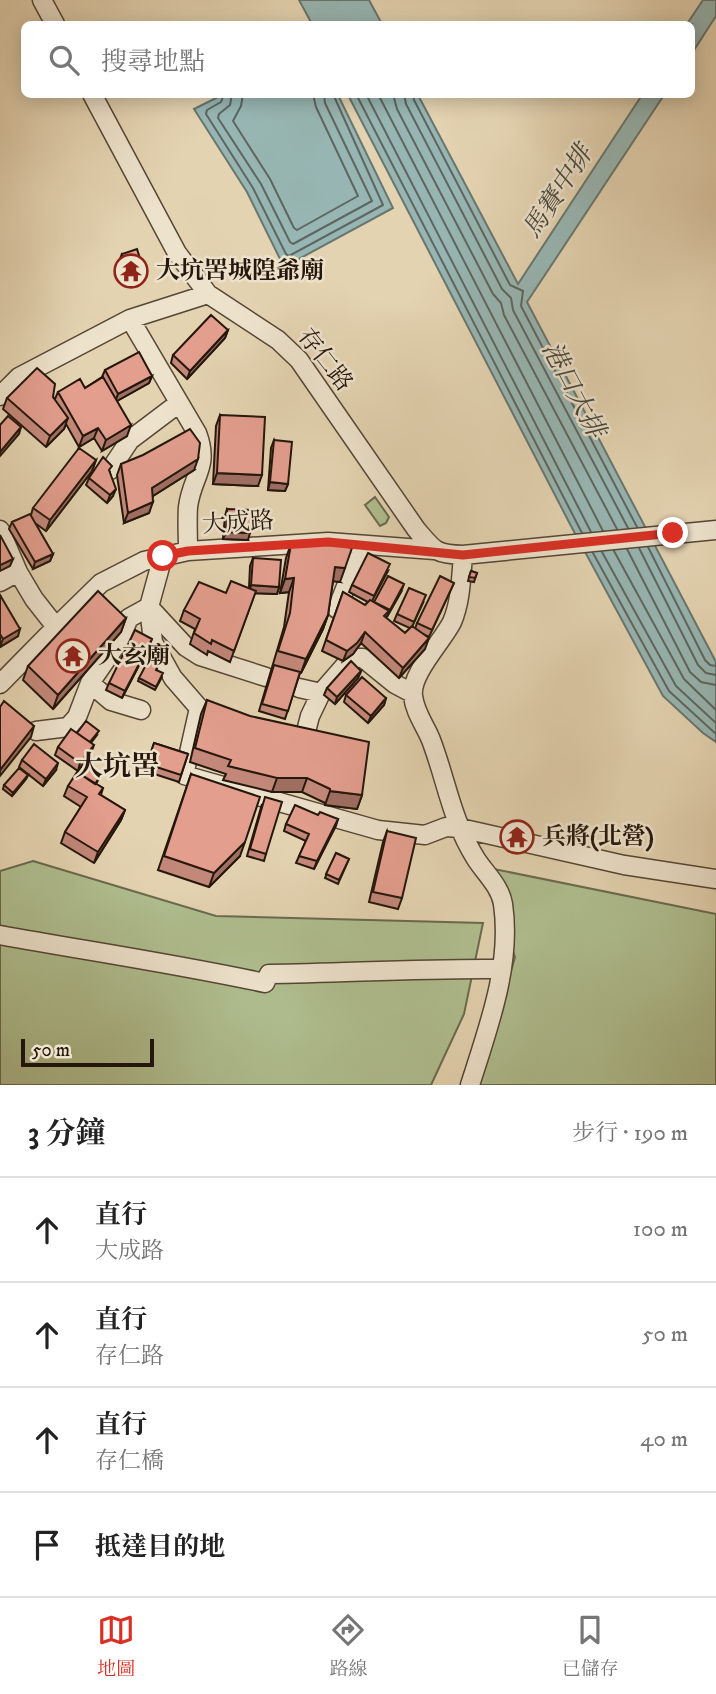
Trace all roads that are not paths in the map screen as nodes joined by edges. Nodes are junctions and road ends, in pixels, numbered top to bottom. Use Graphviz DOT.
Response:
graph roads {
  1 [pos="42,0"];
  2 [pos="53,21"];
  3 [pos="94,98"];
  4 [pos="208,294"];
  5 [pos="130,319"];
  6 [pos="0,396"];
  7 [pos="179,403"];
  8 [pos="110,470"];
  9 [pos="0,530"];
  10 [pos="716,530"];
  11 [pos="362,546"];
  12 [pos="435,550"];
  13 [pos="188,551"];
  14 [pos="463,555"];
  15 [pos="163,556"];
  16 [pos="18,572"];
  17 [pos="0,582"];
  18 [pos="149,607"];
  19 [pos="337,608"];
  20 [pos="56,626"];
  21 [pos="266,677"];
  22 [pos="90,683"];
  23 [pos="0,684"];
  24 [pos="299,688"];
  25 [pos="321,692"];
  26 [pos="412,693"];
  27 [pos="199,708"];
  28 [pos="141,710"];
  29 [pos="222,716"];
  30 [pos="34,730"];
  31 [pos="326,742"];
  32 [pos="460,828"];
  33 [pos="716,879"];
  34 [pos="0,934"];
  35 [pos="500,969"];
  36 [pos="470,1085"];
  1 -- 2 [label="street"];
  3 -- 4 [label="street, 存仁路"];
  4 -- 5 [label="street"];
  4 -- 12 [label="street, 存仁路"];
  5 -- 6 [label="street"];
  5 -- 7 [label="street"];
  7 -- 8 [label="street"];
  7 -- 13 [label="street"];
  9 -- 16 [label="street"];
  10 -- 14 [label="street"];
  11 -- 12 [label="street, 大成路"];
  11 -- 13 [label="street, 大成路"];
  11 -- 19 [label="street"];
  12 -- 14 [label="street"];
  13 -- 15 [label="street, 大成路"];
  14 -- 26 [label="street"];
  15 -- 18 [label="street"];
  15 -- 20 [label="street, 大成路"];
  16 -- 17 [label="street"];
  16 -- 20 [label="street"];
  18 -- 21 [label="street"];
  18 -- 22 [label="street"];
  18 -- 27 [label="street"];
  20 -- 23 [label="street, 大成路"];
  22 -- 28 [label="street"];
  22 -- 30 [label="street"];
  24 -- 25 [label="street"];
  25 -- 26 [label="street"];
  25 -- 31 [label="street"];
  26 -- 32 [label="street"];
  27 -- 29 [label="street"];
  27 -- 32 [label="street"];
  32 -- 33 [label="street"];
  32 -- 35 [label="street"];
  34 -- 35 [label="street"];
  35 -- 36 [label="street"];
}
